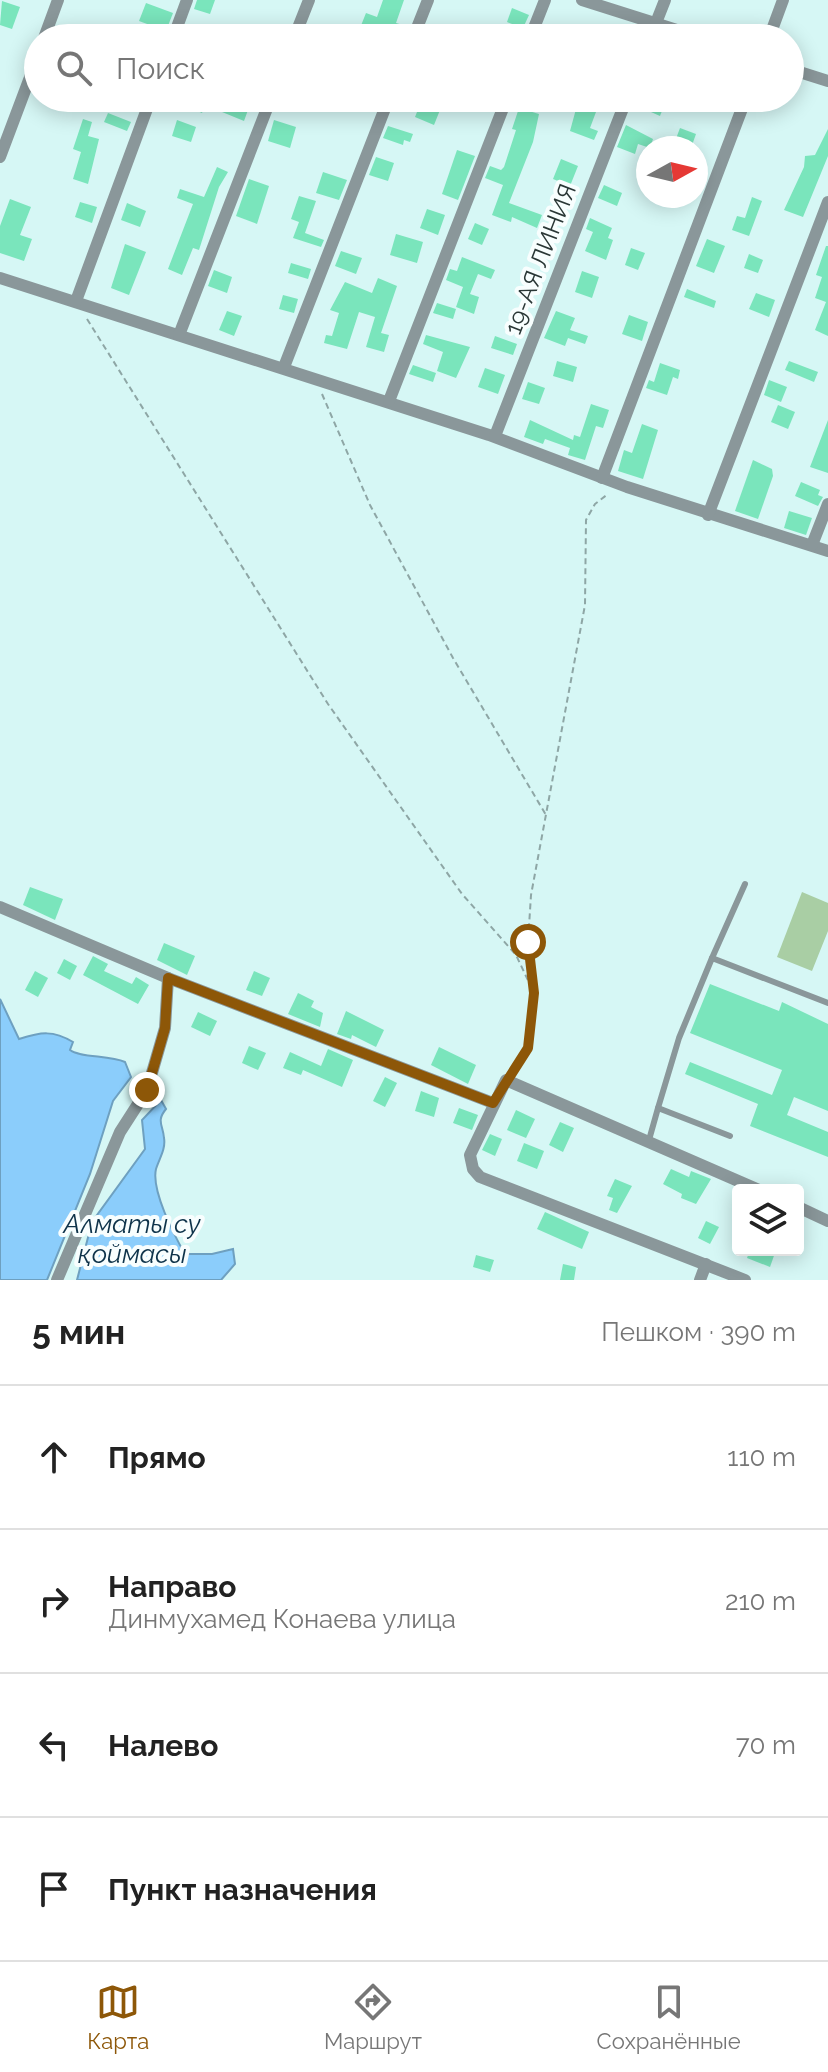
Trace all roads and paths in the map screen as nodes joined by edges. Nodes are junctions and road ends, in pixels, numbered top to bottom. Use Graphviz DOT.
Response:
graph roads {
  1 [pos="58,0"];
  2 [pos="187,0"];
  3 [pos="309,0"];
  4 [pos="428,0"];
  5 [pos="545,0"];
  6 [pos="582,0"];
  7 [pos="665,0"];
  8 [pos="783,0"];
  9 [pos="657,22"];
  10 [pos="49,24"];
  11 [pos="178,24"];
  12 [pos="300,24"];
  13 [pos="419,24"];
  14 [pos="536,24"];
  15 [pos="663,24"];
  16 [pos="774,24"];
  17 [pos="804,73"];
  18 [pos="828,81"];
  19 [pos="24,93"];
  20 [pos="146,112"];
  21 [pos="266,112"];
  22 [pos="384,112"];
  23 [pos="502,112"];
  24 [pos="622,112"];
  25 [pos="741,112"];
  26 [pos="0,157"];
  27 [pos="828,202"];
  28 [pos="0,278"];
  29 [pos="76,301"];
  30 [pos="179,335"];
  31 [pos="284,367"];
  32 [pos="315,377"];
  33 [pos="389,401"];
  34 [pos="495,436"];
  35 [pos="602,478"];
  36 [pos="627,487"];
  37 [pos="828,504"];
  38 [pos="708,515"];
  39 [pos="812,545"];
  40 [pos="828,551"];
  41 [pos="547,816"];
  42 [pos="745,884"];
  43 [pos="0,907"];
  44 [pos="712,958"];
  45 [pos="168,978"];
  46 [pos="534,993"];
  47 [pos="828,1003"];
  48 [pos="506,1080"];
  49 [pos="493,1103"];
  50 [pos="658,1108"];
  51 [pos="730,1136"];
  52 [pos="649,1140"];
  53 [pos="746,1184"];
  54 [pos="804,1210"];
  55 [pos="828,1221"];
  56 [pos="706,1264"];
  57 [pos="57,1280"];
  58 [pos="700,1280"];
  59 [pos="745,1280"];
  1 -- 10 [label="street"];
  2 -- 11 [label="street"];
  3 -- 12 [label="street"];
  4 -- 13 [label="street"];
  5 -- 14 [label="street"];
  6 -- 9 [label="street"];
  7 -- 9 [label="street"];
  8 -- 16 [label="street"];
  9 -- 15 [label="street"];
  17 -- 18 [label="street"];
  19 -- 26 [label="street"];
  20 -- 29 [label="street"];
  21 -- 30 [label="street"];
  22 -- 31 [label="street"];
  23 -- 33 [label="street"];
  24 -- 34 [label="street, 19-АЯ ЛИНИЯ"];
  25 -- 35 [label="street"];
  27 -- 38 [label="street"];
  28 -- 29 [label="street"];
  29 -- 30 [label="street"];
  29 -- 46 [label="path"];
  30 -- 31 [label="street"];
  31 -- 32 [label="street"];
  32 -- 33 [label="street"];
  32 -- 41 [label="path"];
  33 -- 34 [label="street"];
  34 -- 35 [label="street"];
  35 -- 36 [label="street"];
  36 -- 38 [label="street"];
  36 -- 41 [label="path"];
  37 -- 39 [label="street"];
  38 -- 39 [label="street"];
  39 -- 40 [label="street"];
  41 -- 46 [label="path"];
  42 -- 44 [label="lane"];
  43 -- 45 [label="street"];
  44 -- 47 [label="lane"];
  44 -- 50 [label="lane"];
  45 -- 49 [label="street"];
  45 -- 57 [label="street"];
  46 -- 48 [label="path"];
  48 -- 49 [label="street"];
  48 -- 52 [label="street"];
  49 -- 56 [label="street"];
  50 -- 51 [label="lane"];
  50 -- 52 [label="lane"];
  52 -- 53 [label="street"];
  54 -- 55 [label="street"];
  56 -- 58 [label="street"];
  56 -- 59 [label="street"];
}
